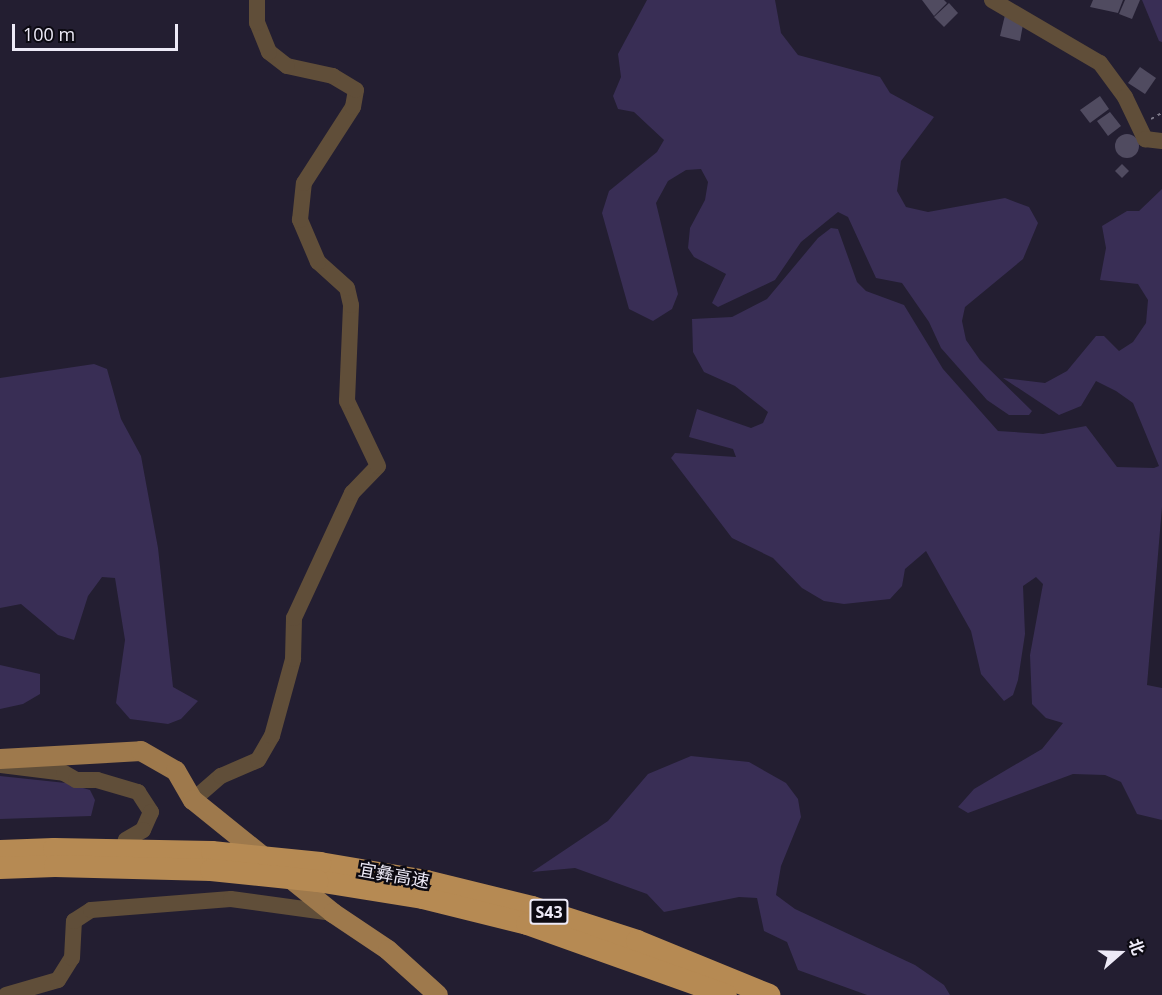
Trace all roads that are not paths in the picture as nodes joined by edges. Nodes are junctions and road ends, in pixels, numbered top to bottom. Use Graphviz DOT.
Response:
graph roads {
  1 [pos="257,0"];
  2 [pos="992,0"];
  3 [pos="1162,141"];
  4 [pos="0,759"];
  5 [pos="0,765"];
  6 [pos="194,800"];
  7 [pos="126,840"];
  8 [pos="0,851"];
  9 [pos="55,858"];
  10 [pos="0,868"];
  11 [pos="318,872"];
  12 [pos="333,913"];
  13 [pos="6,995"];
  14 [pos="438,995"];
  15 [pos="726,995"];
  16 [pos="769,995"];
  1 -- 6 [label="street"];
  2 -- 3 [label="street"];
  4 -- 6 [label="main road"];
  5 -- 7 [label="street"];
  6 -- 12 [label="main road"];
  8 -- 9 [label="highway, 宜彝高速 / S43"];
  9 -- 10 [label="highway, 宜彝高速 / S43"];
  9 -- 11 [label="highway, 宜彝高速 / S43, bridge"];
  11 -- 15 [label="highway, 宜彝高速 / S43"];
  11 -- 16 [label="highway, 宜彝高速 / S43"];
  12 -- 13 [label="street"];
  12 -- 14 [label="main road"];
}
